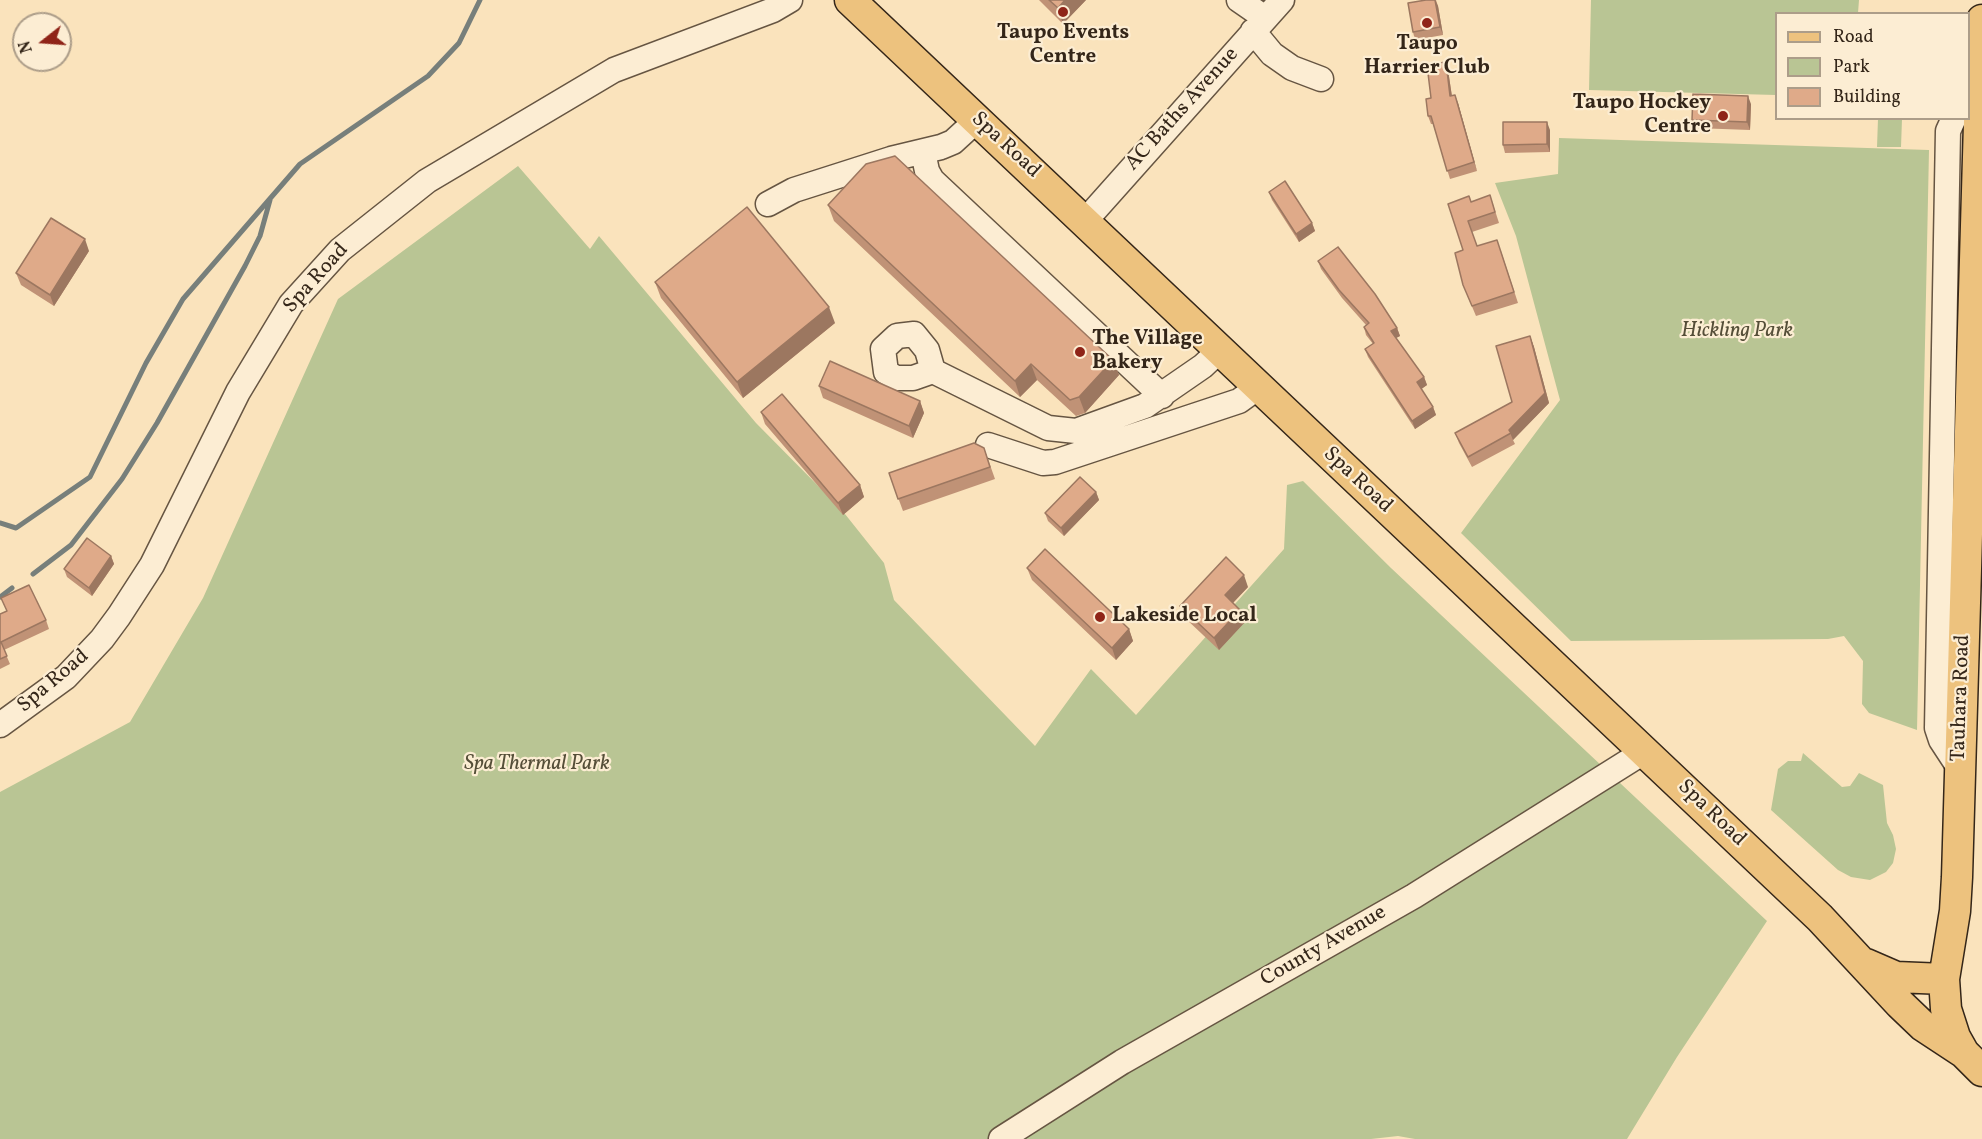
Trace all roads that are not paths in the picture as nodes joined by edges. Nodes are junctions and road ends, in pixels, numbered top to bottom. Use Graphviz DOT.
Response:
graph roads {
  1 [pos="790,0"];
  2 [pos="850,0"];
  3 [pos="1239,0"];
  4 [pos="1282,0"];
  5 [pos="1982,20"];
  6 [pos="1259,24"];
  7 [pos="1321,79"];
  8 [pos="1974,101"];
  9 [pos="977,120"];
  10 [pos="1953,120"];
  11 [pos="923,152"];
  12 [pos="768,204"];
  13 [pos="1085,221"];
  14 [pos="1978,274"];
  15 [pos="1220,350"];
  16 [pos="933,371"];
  17 [pos="1257,388"];
  18 [pos="1162,396"];
  19 [pos="988,446"];
  20 [pos="1973,632"];
  21 [pos="0,725"];
  22 [pos="1642,748"];
  23 [pos="1960,769"];
  24 [pos="1863,963"];
  25 [pos="1944,980"];
  26 [pos="1973,1062"];
  27 [pos="1001,1139"];
  1 -- 21 [label="street, Spa Road"];
  2 -- 9 [label="main road, Spa Road"];
  3 -- 6 [label="street"];
  4 -- 6 [label="street, AC Baths Avenue"];
  5 -- 8 [label="main road, Tauhara Road"];
  6 -- 7 [label="street"];
  6 -- 13 [label="street, AC Baths Avenue"];
  8 -- 14 [label="main road, Tauhara Road"];
  9 -- 11 [label="street"];
  9 -- 13 [label="main road, Spa Road"];
  10 -- 23 [label="street"];
  11 -- 12 [label="street"];
  11 -- 18 [label="street"];
  13 -- 15 [label="main road, Spa Road"];
  14 -- 20 [label="main road, Tauhara Road"];
  15 -- 17 [label="main road, Spa Road"];
  15 -- 18 [label="street"];
  16 -- 18 [label="street"];
  17 -- 19 [label="street"];
  17 -- 22 [label="main road, Spa Road"];
  20 -- 23 [label="main road, Tauhara Road"];
  22 -- 24 [label="main road, Spa Road"];
  22 -- 27 [label="street, County Avenue"];
  23 -- 25 [label="main road, Tauhara Road"];
  24 -- 25 [label="main road, Spa Road"];
  24 -- 26 [label="main road, Spa Road"];
  25 -- 26 [label="main road, Spa Road"];
}
